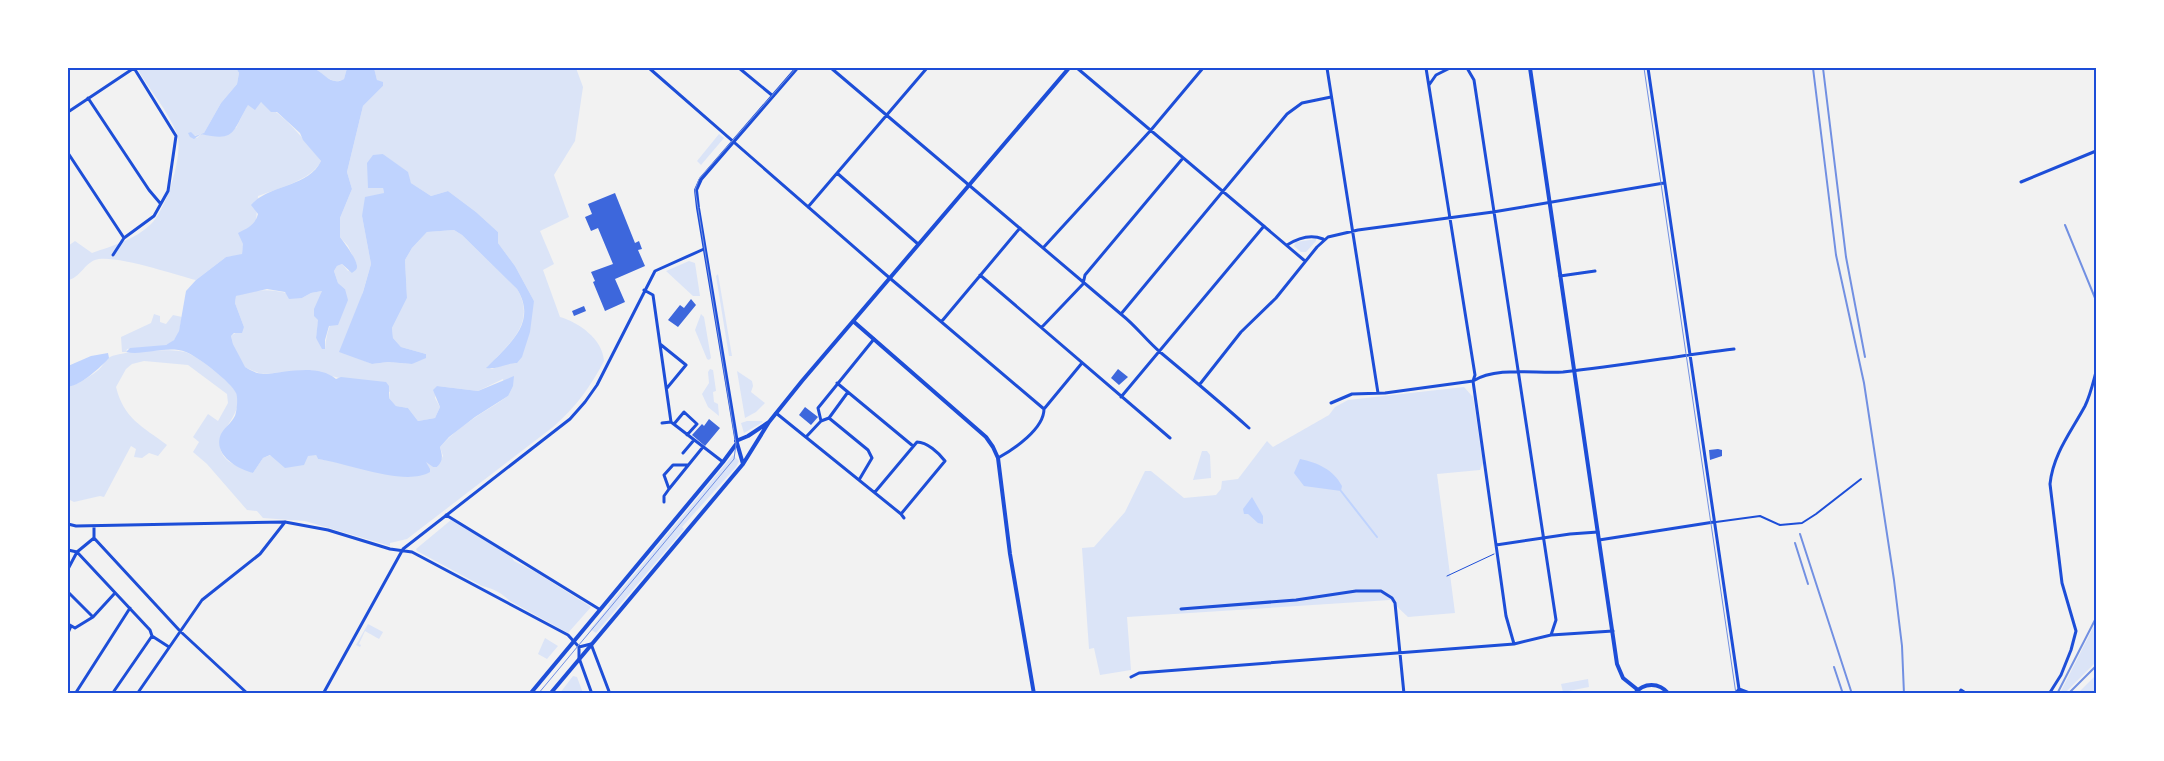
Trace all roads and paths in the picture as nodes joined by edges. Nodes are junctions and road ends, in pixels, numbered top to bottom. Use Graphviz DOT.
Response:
graph roads {
  1 [pos="134,68"];
  2 [pos="649,68"];
  3 [pos="740,68"];
  4 [pos="797,68"];
  5 [pos="831,68"];
  6 [pos="927,68"];
  7 [pos="1070,68"];
  8 [pos="1076,68"];
  9 [pos="1203,68"];
  10 [pos="1327,68"];
  11 [pos="1426,68"];
  12 [pos="1440,68"];
  13 [pos="1448,68"];
  14 [pos="1467,68"];
  15 [pos="1530,68"];
  16 [pos="1648,68"];
  17 [pos="1429,86"];
  18 [pos="773,96"];
  19 [pos="1331,97"];
  20 [pos="88,98"];
  21 [pos="68,112"];
  22 [pos="887,115"];
  23 [pos="1150,130"];
  24 [pos="734,141"];
  25 [pos="2096,151"];
  26 [pos="68,153"];
  27 [pos="1183,158"];
  28 [pos="837,173"];
  29 [pos="2020,182"];
  30 [pos="1664,183"];
  31 [pos="969,186"];
  32 [pos="1224,192"];
  33 [pos="1549,202"];
  34 [pos="160,203"];
  35 [pos="808,207"];
  36 [pos="1493,212"];
  37 [pos="1449,218"];
  38 [pos="1264,226"];
  39 [pos="1020,228"];
  40 [pos="1352,232"];
  41 [pos="124,238"];
  42 [pos="1324,240"];
  43 [pos="918,244"];
  44 [pos="1287,245"];
  45 [pos="1043,248"];
  46 [pos="704,249"];
  47 [pos="113,255"];
  48 [pos="1305,261"];
  49 [pos="1595,271"];
  50 [pos="980,275"];
  51 [pos="1560,276"];
  52 [pos="890,278"];
  53 [pos="1083,284"];
  54 [pos="644,290"];
  55 [pos="1121,314"];
  56 [pos="853,321"];
  57 [pos="942,321"];
  58 [pos="1042,327"];
  59 [pos="874,339"];
  60 [pos="660,343"];
  61 [pos="1734,349"];
  62 [pos="1158,351"];
  63 [pos="1690,354"];
  64 [pos="1082,363"];
  65 [pos="1574,370"];
  66 [pos="1518,372"];
  67 [pos="2096,372"];
  68 [pos="1473,381"];
  69 [pos="837,383"];
  70 [pos="1200,384"];
  71 [pos="666,388"];
  72 [pos="848,392"];
  73 [pos="1378,393"];
  74 [pos="1121,397"];
  75 [pos="1331,403"];
  76 [pos="1044,409"];
  77 [pos="776,413"];
  78 [pos="829,418"];
  79 [pos="820,421"];
  80 [pos="769,422"];
  81 [pos="662,423"];
  82 [pos="672,423"];
  83 [pos="1249,428"];
  84 [pos="687,435"];
  85 [pos="806,437"];
  86 [pos="1170,438"];
  87 [pos="694,440"];
  88 [pos="736,442"];
  89 [pos="913,446"];
  90 [pos="703,447"];
  91 [pos="683,452"];
  92 [pos="998,458"];
  93 [pos="723,462"];
  94 [pos="743,464"];
  95 [pos="688,465"];
  96 [pos="1861,479"];
  97 [pos="860,480"];
  98 [pos="669,488"];
  99 [pos="875,492"];
  100 [pos="664,502"];
  101 [pos="901,514"];
  102 [pos="446,515"];
  103 [pos="904,518"];
  104 [pos="285,522"];
  105 [pos="1714,522"];
  106 [pos="68,524"];
  107 [pos="94,526"];
  108 [pos="1598,532"];
  109 [pos="1543,537"];
  110 [pos="94,538"];
  111 [pos="1599,540"];
  112 [pos="1496,545"];
  113 [pos="403,549"];
  114 [pos="68,550"];
  115 [pos="78,552"];
  116 [pos="1497,553"];
  117 [pos="68,569"];
  118 [pos="1447,576"];
  119 [pos="68,592"];
  120 [pos="115,593"];
  121 [pos="130,608"];
  122 [pos="1181,608"];
  123 [pos="599,609"];
  124 [pos="93,617"];
  125 [pos="69,625"];
  126 [pos="180,631"];
  127 [pos="1612,631"];
  128 [pos="68,633"];
  129 [pos="1551,635"];
  130 [pos="152,636"];
  131 [pos="573,640"];
  132 [pos="591,644"];
  133 [pos="1514,644"];
  134 [pos="169,647"];
  135 [pos="579,647"];
  136 [pos="1398,652"];
  137 [pos="579,658"];
  138 [pos="1131,677"];
  139 [pos="1740,691"];
  140 [pos="1636,692"];
  141 [pos="75,694"];
  142 [pos="112,694"];
  143 [pos="137,694"];
  144 [pos="248,694"];
  145 [pos="323,694"];
  146 [pos="530,694"];
  147 [pos="550,694"];
  148 [pos="592,694"];
  149 [pos="610,694"];
  150 [pos="1034,694"];
  151 [pos="1404,694"];
  152 [pos="1669,694"];
  153 [pos="1730,694"];
  154 [pos="1752,694"];
  155 [pos="1959,694"];
  156 [pos="1966,694"];
  157 [pos="2048,694"];
  1 -- 20 [label="street"];
  1 -- 34 [label="street"];
  2 -- 24 [label="street"];
  3 -- 18 [label="street"];
  4 -- 18 [label="street"];
  5 -- 22 [label="street"];
  6 -- 22 [label="street"];
  7 -- 31 [label="street"];
  8 -- 23 [label="street"];
  9 -- 23 [label="street"];
  10 -- 19 [label="street"];
  11 -- 17 [label="street"];
  12 -- 13 [label="street"];
  13 -- 17 [label="street"];
  14 -- 36 [label="street"];
  15 -- 33 [label="street"];
  16 -- 30 [label="street"];
  17 -- 37 [label="street"];
  18 -- 24 [label="street"];
  19 -- 32 [label="street"];
  19 -- 40 [label="street"];
  20 -- 21 [label="street"];
  20 -- 34 [label="street"];
  22 -- 28 [label="street"];
  22 -- 31 [label="street"];
  23 -- 27 [label="street"];
  23 -- 45 [label="street"];
  24 -- 35 [label="street"];
  24 -- 46 [label="street"];
  25 -- 29 [label="street"];
  26 -- 41 [label="street"];
  27 -- 32 [label="street"];
  27 -- 53 [label="street"];
  28 -- 35 [label="street"];
  28 -- 43 [label="street"];
  30 -- 33 [label="street"];
  30 -- 63 [label="street"];
  31 -- 39 [label="street"];
  31 -- 43 [label="street"];
  32 -- 38 [label="street"];
  32 -- 55 [label="street"];
  33 -- 36 [label="street"];
  33 -- 51 [label="street"];
  34 -- 41 [label="street"];
  35 -- 52 [label="street"];
  36 -- 37 [label="street"];
  36 -- 66 [label="street"];
  37 -- 40 [label="street"];
  37 -- 68 [label="street"];
  38 -- 44 [label="street"];
  38 -- 62 [label="street"];
  39 -- 45 [label="street"];
  39 -- 50 [label="street"];
  40 -- 42 [label="street"];
  40 -- 73 [label="street"];
  41 -- 47 [label="street"];
  42 -- 44 [label="street"];
  42 -- 48 [label="street"];
  43 -- 52 [label="street"];
  44 -- 48 [label="street"];
  45 -- 53 [label="street"];
  46 -- 54 [label="street"];
  46 -- 88 [label="street"];
  48 -- 70 [label="street"];
  49 -- 51 [label="street"];
  50 -- 57 [label="street"];
  50 -- 58 [label="street"];
  51 -- 65 [label="street"];
  52 -- 56 [label="street"];
  52 -- 57 [label="street"];
  53 -- 55 [label="street"];
  53 -- 58 [label="street"];
  54 -- 60 [label="street"];
  54 -- 102 [label="street"];
  55 -- 62 [label="street"];
  56 -- 59 [label="street"];
  56 -- 77 [label="street"];
  57 -- 76 [label="street"];
  58 -- 64 [label="street"];
  59 -- 69 [label="street"];
  59 -- 92 [label="street"];
  60 -- 71 [label="street"];
  60 -- 71 [label="street"];
  61 -- 63 [label="street"];
  62 -- 70 [label="street"];
  62 -- 74 [label="street"];
  63 -- 65 [label="street"];
  63 -- 105 [label="street"];
  64 -- 74 [label="street"];
  64 -- 76 [label="street"];
  65 -- 66 [label="street"];
  65 -- 108 [label="street"];
  66 -- 68 [label="street"];
  66 -- 109 [label="street"];
  67 -- 157 [label="street"];
  68 -- 73 [label="street"];
  68 -- 112 [label="street"];
  69 -- 72 [label="street"];
  69 -- 79 [label="street"];
  70 -- 83 [label="street"];
  71 -- 82 [label="street"];
  72 -- 78 [label="street"];
  72 -- 89 [label="street"];
  73 -- 75 [label="street"];
  74 -- 86 [label="street"];
  76 -- 92 [label="street"];
  77 -- 80 [label="street"];
  77 -- 85 [label="street"];
  78 -- 79 [label="street"];
  78 -- 97 [label="street"];
  79 -- 85 [label="street"];
  80 -- 88 [label="street"];
  80 -- 94 [label="street"];
  81 -- 82 [label="street"];
  82 -- 84 [label="street"];
  82 -- 84 [label="street"];
  84 -- 87 [label="street"];
  85 -- 97 [label="street"];
  87 -- 90 [label="street"];
  87 -- 91 [label="street"];
  88 -- 93 [label="street"];
  88 -- 94 [label="street"];
  89 -- 99 [label="street"];
  89 -- 101 [label="street"];
  90 -- 93 [label="street"];
  90 -- 95 [label="street"];
  92 -- 150 [label="street"];
  93 -- 123 [label="street"];
  94 -- 132 [label="street"];
  95 -- 98 [label="street"];
  95 -- 98 [label="street"];
  96 -- 105 [label="lane"];
  97 -- 99 [label="street"];
  98 -- 100 [label="street"];
  99 -- 101 [label="street"];
  101 -- 103 [label="street"];
  102 -- 113 [label="street"];
  102 -- 123 [label="street"];
  104 -- 107 [label="street"];
  104 -- 113 [label="street"];
  104 -- 126 [label="street"];
  105 -- 111 [label="street"];
  105 -- 139 [label="street"];
  106 -- 107 [label="street"];
  107 -- 110 [label="street"];
  108 -- 109 [label="street"];
  108 -- 111 [label="street"];
  109 -- 112 [label="street"];
  109 -- 129 [label="street"];
  110 -- 115 [label="street"];
  110 -- 126 [label="street"];
  111 -- 127 [label="street"];
  112 -- 116 [label="street"];
  113 -- 131 [label="street"];
  113 -- 145 [label="street"];
  114 -- 115 [label="street"];
  115 -- 117 [label="street"];
  115 -- 120 [label="street"];
  116 -- 118 [label="path"];
  116 -- 133 [label="street"];
  119 -- 124 [label="street"];
  120 -- 121 [label="street"];
  120 -- 124 [label="street"];
  121 -- 130 [label="street"];
  121 -- 141 [label="street"];
  122 -- 136 [label="street"];
  123 -- 131 [label="street"];
  124 -- 125 [label="street"];
  125 -- 128 [label="street"];
  126 -- 134 [label="street"];
  126 -- 144 [label="street"];
  127 -- 129 [label="street"];
  127 -- 140 [label="street"];
  129 -- 133 [label="street"];
  130 -- 134 [label="street"];
  130 -- 142 [label="street"];
  131 -- 135 [label="street"];
  131 -- 146 [label="street"];
  132 -- 135 [label="street"];
  132 -- 137 [label="street"];
  132 -- 149 [label="street"];
  133 -- 136 [label="street"];
  134 -- 143 [label="street"];
  135 -- 137 [label="street"];
  136 -- 138 [label="street"];
  136 -- 151 [label="street"];
  137 -- 147 [label="street"];
  137 -- 148 [label="street"];
  139 -- 153 [label="street"];
  139 -- 154 [label="street"];
  140 -- 152 [label="street"];
  155 -- 156 [label="street"];
}
